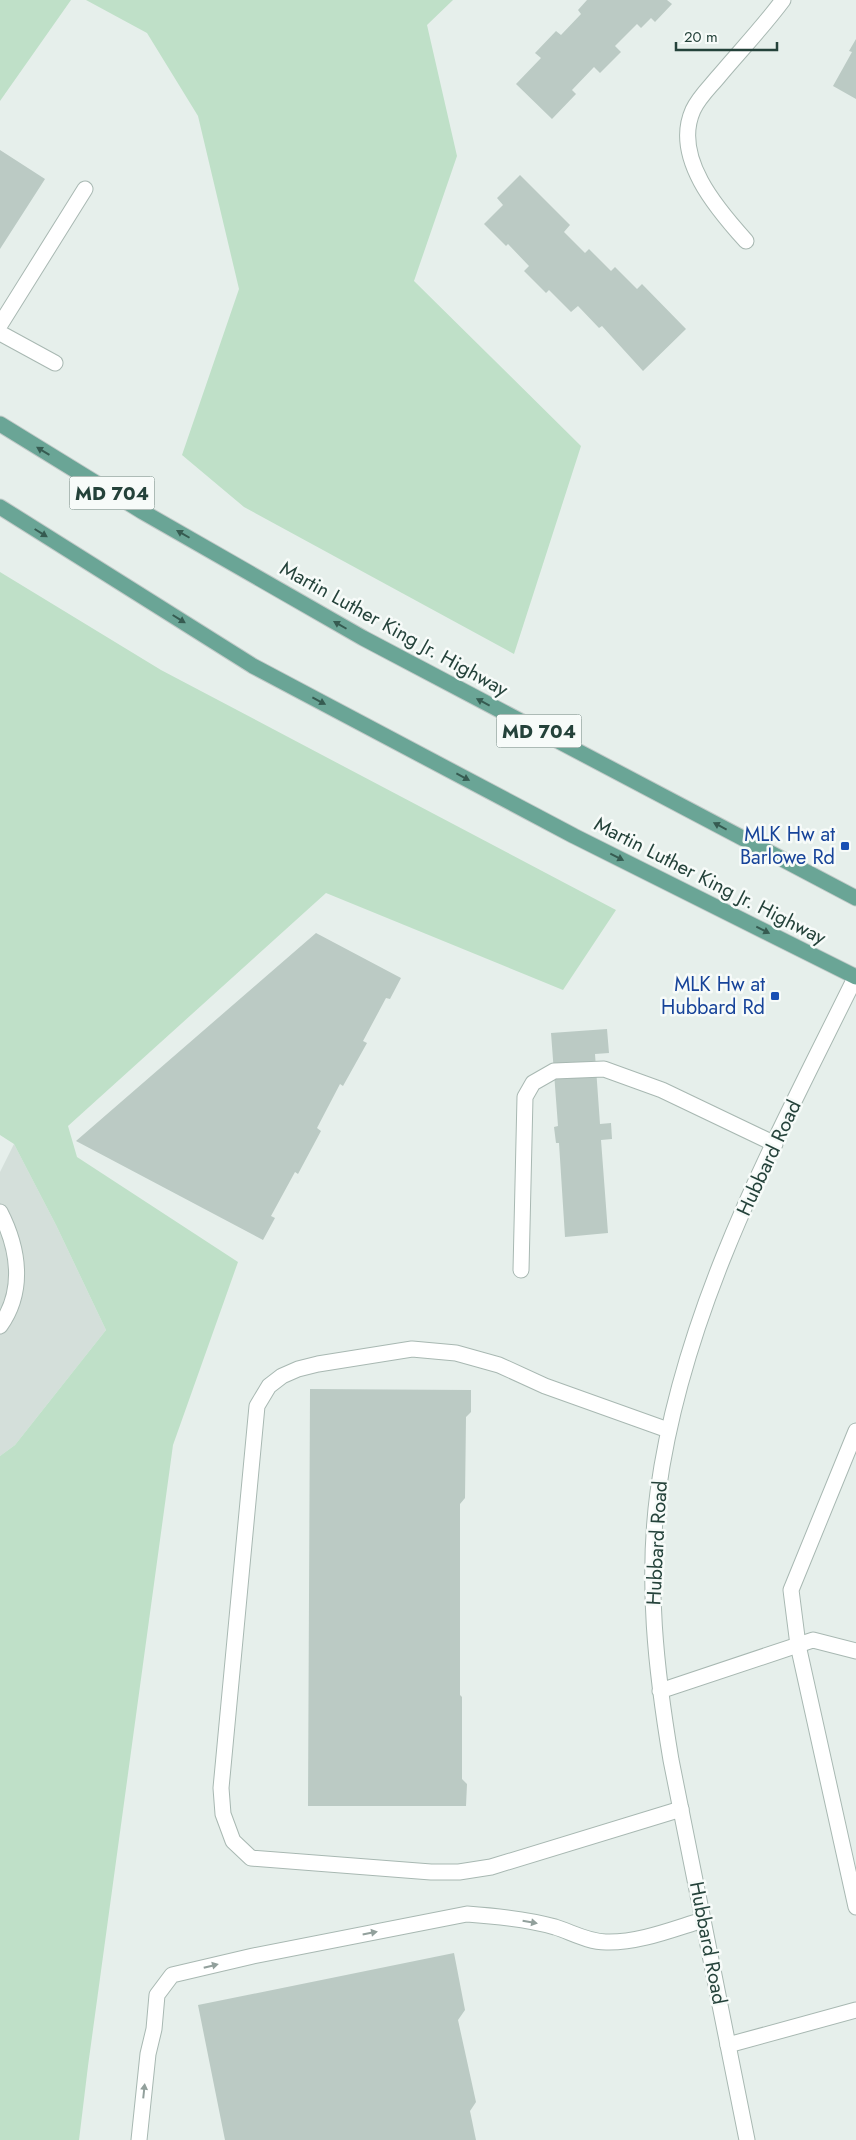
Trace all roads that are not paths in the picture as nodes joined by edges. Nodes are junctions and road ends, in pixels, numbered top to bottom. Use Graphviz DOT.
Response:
graph roads {
  1 [pos="783,0"];
  2 [pos="85,189"];
  3 [pos="746,241"];
  4 [pos="0,325"];
  5 [pos="0,333"];
  6 [pos="55,363"];
  7 [pos="0,424"];
  8 [pos="0,507"];
  9 [pos="856,898"];
  10 [pos="856,977"];
  11 [pos="775,1144"];
  12 [pos="0,1212"];
  13 [pos="521,1270"];
  14 [pos="0,1326"];
  15 [pos="668,1430"];
  16 [pos="856,1431"];
  17 [pos="798,1645"];
  18 [pos="856,1651"];
  19 [pos="660,1691"];
  20 [pos="681,1809"];
  21 [pos="856,1907"];
  22 [pos="703,1920"];
  23 [pos="856,2010"];
  24 [pos="728,2045"];
  25 [pos="139,2140"];
  26 [pos="747,2140"];
  1 -- 3 [label="street"];
  2 -- 4 [label="street"];
  5 -- 6 [label="street"];
  9 -- 7 [label="main road, Martin Luther King Jr. Highway / MD 704, one-way"];
  8 -- 10 [label="main road, Martin Luther King Jr. Highway, one-way"];
  10 -- 11 [label="street, Hubbard Road"];
  11 -- 13 [label="street"];
  11 -- 15 [label="street, Hubbard Road"];
  12 -- 14 [label="street"];
  15 -- 19 [label="street, Hubbard Road"];
  15 -- 20 [label="street"];
  16 -- 17 [label="street"];
  17 -- 18 [label="street"];
  17 -- 19 [label="street"];
  17 -- 21 [label="street"];
  19 -- 20 [label="street, Hubbard Road"];
  20 -- 22 [label="street, Hubbard Road"];
  22 -- 24 [label="street, Hubbard Road"];
  25 -- 22 [label="street, one-way"];
  23 -- 24 [label="street"];
  24 -- 26 [label="street, Hubbard Road"];
}
